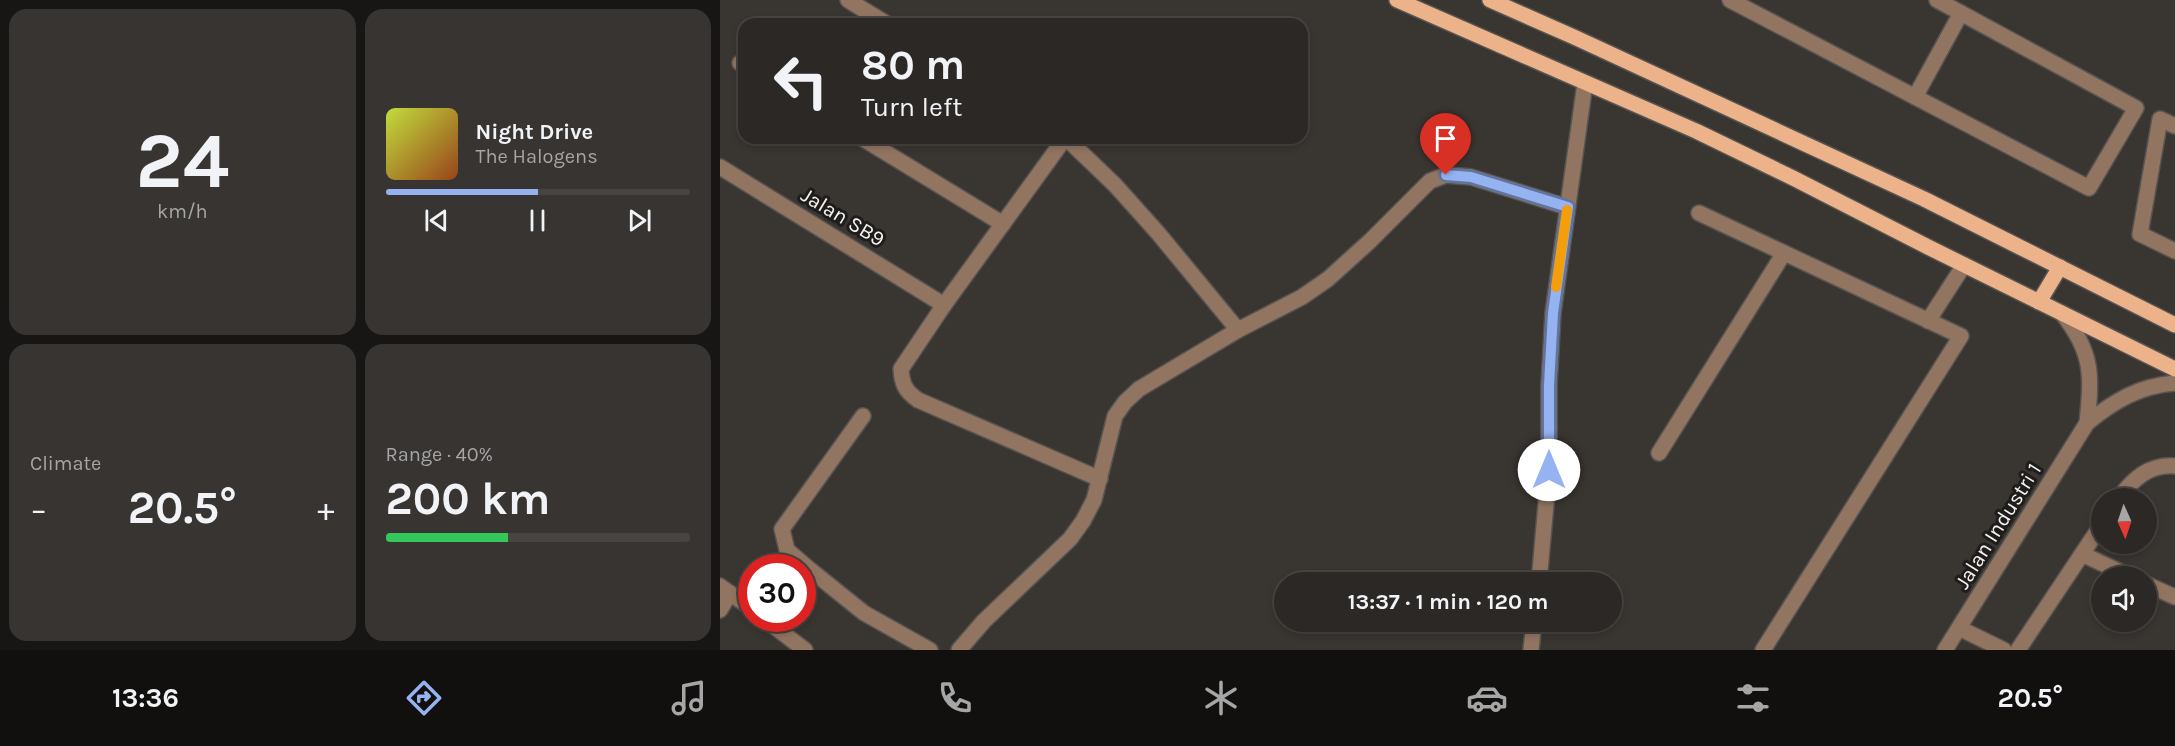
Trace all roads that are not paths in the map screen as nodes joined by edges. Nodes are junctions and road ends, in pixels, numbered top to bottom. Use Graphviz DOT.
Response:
graph roads {
  1 [pos="848,0"];
  2 [pos="1397,0"];
  3 [pos="1490,0"];
  4 [pos="1503,0"];
  5 [pos="1730,0"];
  6 [pos="1937,0"];
  7 [pos="1961,13"];
  8 [pos="877,18"];
  9 [pos="1574,37"];
  10 [pos="1585,82"];
  11 [pos="1914,97"];
  12 [pos="2175,126"];
  13 [pos="872,144"];
  14 [pos="1062,144"];
  15 [pos="1072,144"];
  16 [pos="720,167"];
  17 [pos="1568,207"];
  18 [pos="1699,213"];
  19 [pos="1003,224"];
  20 [pos="2175,251"];
  21 [pos="1784,253"];
  22 [pos="1964,265"];
  23 [pos="2060,267"];
  24 [pos="2039,302"];
  25 [pos="944,305"];
  26 [pos="2062,313"];
  27 [pos="1928,321"];
  28 [pos="2175,326"];
  29 [pos="1238,330"];
  30 [pos="2175,369"];
  31 [pos="2175,383"];
  32 [pos="863,416"];
  33 [pos="2086,423"];
  34 [pos="1659,453"];
  35 [pos="2175,466"];
  36 [pos="1100,478"];
  37 [pos="2127,488"];
  38 [pos="2091,540"];
  39 [pos="2082,554"];
  40 [pos="2108,566"];
  41 [pos="1540,572"];
  42 [pos="725,589"];
  43 [pos="2157,589"];
  44 [pos="2175,597"];
  45 [pos="738,599"];
  46 [pos="720,610"];
  47 [pos="1959,628"];
  48 [pos="781,632"];
  49 [pos="1533,632"];
  50 [pos="805,650"];
  51 [pos="930,650"];
  52 [pos="959,650"];
  53 [pos="1531,650"];
  54 [pos="1763,650"];
  55 [pos="1945,650"];
  56 [pos="2004,650"];
  57 [pos="2018,650"];
  1 -- 8 [label="street"];
  2 -- 10 [label="main road"];
  3 -- 9 [label="main road"];
  4 -- 9 [label="main road"];
  5 -- 11 [label="street"];
  6 -- 7 [label="street"];
  7 -- 11 [label="street"];
  7 -- 11 [label="street"];
  9 -- 23 [label="main road"];
  10 -- 17 [label="street"];
  10 -- 22 [label="main road"];
  12 -- 20 [label="street"];
  13 -- 19 [label="street"];
  14 -- 19 [label="street"];
  15 -- 29 [label="street"];
  16 -- 25 [label="street, Jalan SB9"];
  17 -- 29 [label="street"];
  17 -- 41 [label="street"];
  18 -- 21 [label="street"];
  19 -- 25 [label="street"];
  21 -- 27 [label="street"];
  21 -- 34 [label="street"];
  22 -- 24 [label="main road"];
  22 -- 27 [label="street"];
  23 -- 24 [label="main road"];
  23 -- 28 [label="main road"];
  24 -- 26 [label="main road"];
  25 -- 36 [label="street"];
  26 -- 30 [label="main road"];
  26 -- 33 [label="street, Jalan Industri 1"];
  27 -- 54 [label="street"];
  29 -- 36 [label="street"];
  31 -- 33 [label="street, Jalan Industri 1"];
  32 -- 51 [label="street"];
  33 -- 47 [label="street, Jalan Industri 1"];
  35 -- 37 [label="street"];
  36 -- 52 [label="street"];
  38 -- 39 [label="street"];
  39 -- 40 [label="street"];
  39 -- 57 [label="street"];
  42 -- 45 [label="street"];
  42 -- 46 [label="street"];
  43 -- 44 [label="street"];
  47 -- 55 [label="street, Jalan Industri 1"];
  47 -- 56 [label="street"];
  48 -- 50 [label="street"];
  49 -- 53 [label="street"];
}
